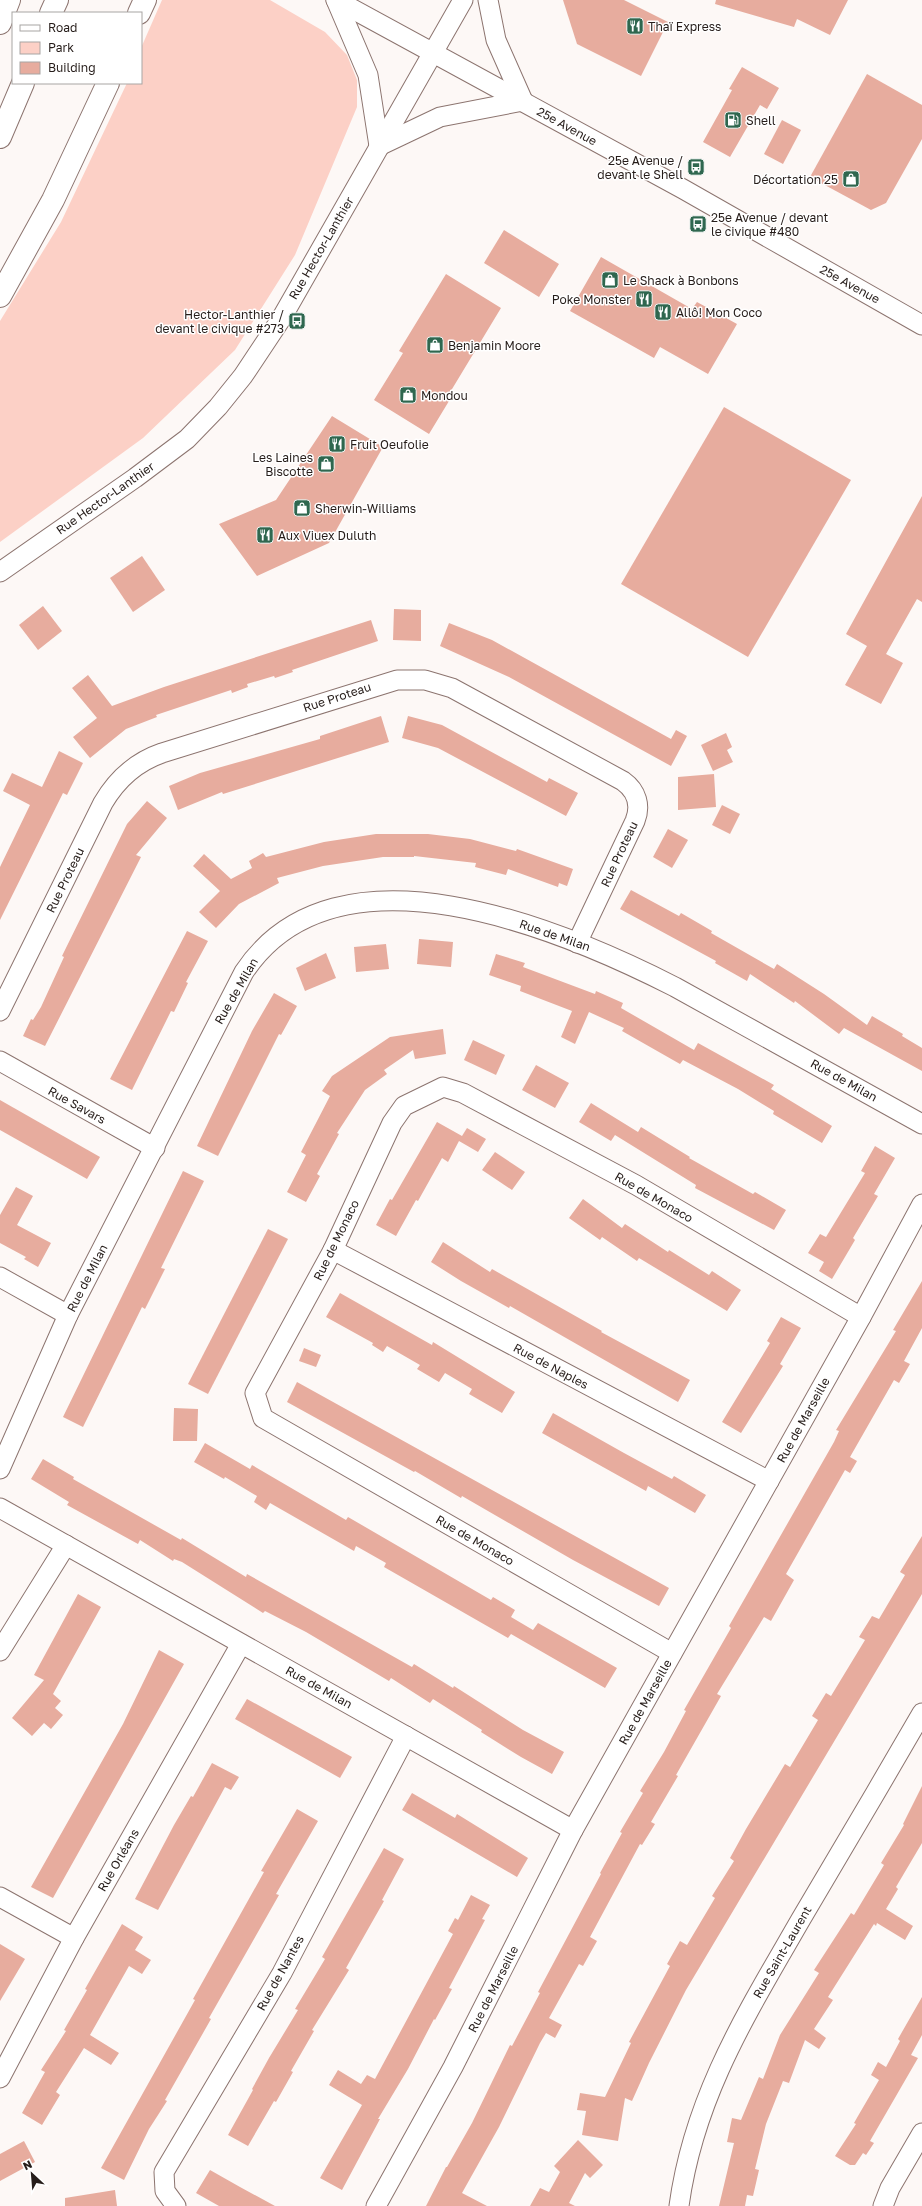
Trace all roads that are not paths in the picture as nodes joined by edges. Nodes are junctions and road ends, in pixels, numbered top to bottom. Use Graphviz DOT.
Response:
graph roads {
  1 [pos="9,0"];
  2 [pos="56,0"];
  3 [pos="145,0"];
  4 [pos="336,0"];
  5 [pos="463,0"];
  6 [pos="488,0"];
  7 [pos="51,12"];
  8 [pos="140,12"];
  9 [pos="0,23"];
  10 [pos="432,52"];
  11 [pos="23,84"];
  12 [pos="108,84"];
  13 [pos="523,101"];
  14 [pos="0,137"];
  15 [pos="379,146"];
  16 [pos="0,296"];
  17 [pos="922,325"];
  18 [pos="0,572"];
  19 [pos="577,943"];
  20 [pos="0,1011"];
  21 [pos="0,1061"];
  22 [pos="922,1124"];
  23 [pos="154,1148"];
  24 [pos="922,1204"];
  25 [pos="333,1250"];
  26 [pos="0,1276"];
  27 [pos="68,1315"];
  28 [pos="861,1317"];
  29 [pos="0,1469"];
  30 [pos="769,1481"];
  31 [pos="0,1508"];
  32 [pos="66,1545"];
  33 [pos="241,1644"];
  34 [pos="0,1651"];
  35 [pos="672,1653"];
  36 [pos="922,1713"];
  37 [pos="406,1736"];
  38 [pos="573,1830"];
  39 [pos="0,1897"];
  40 [pos="74,1938"];
  41 [pos="0,2078"];
  42 [pos="922,2133"];
  43 [pos="176,2206"];
  44 [pos="376,2206"];
  45 [pos="679,2206"];
  46 [pos="883,2206"];
  1 -- 9 [label="highway"];
  2 -- 7 [label="highway"];
  3 -- 8 [label="highway"];
  4 -- 10 [label="street, 25e Avenue"];
  4 -- 15 [label="street"];
  5 -- 10 [label="street, Rue Hector-Lanthier"];
  6 -- 13 [label="street"];
  10 -- 13 [label="street, 25e Avenue"];
  10 -- 15 [label="street, Rue Hector-Lanthier"];
  11 -- 14 [label="highway"];
  12 -- 16 [label="highway"];
  13 -- 15 [label="street"];
  13 -- 17 [label="street, 25e Avenue"];
  15 -- 18 [label="street, Rue Hector-Lanthier"];
  19 -- 20 [label="street, Rue Proteau"];
  19 -- 22 [label="street, Rue de Milan"];
  19 -- 23 [label="street, Rue de Milan"];
  21 -- 23 [label="street, Rue Savars"];
  23 -- 27 [label="street, Rue de Milan"];
  24 -- 28 [label="street, Rue de Marseille"];
  25 -- 28 [label="street, Rue de Monaco"];
  25 -- 30 [label="street, Rue de Naples"];
  25 -- 35 [label="street, Rue de Monaco"];
  26 -- 27 [label="street"];
  27 -- 29 [label="street, Rue de Milan"];
  28 -- 30 [label="street, Rue de Marseille"];
  30 -- 35 [label="street, Rue de Marseille"];
  31 -- 32 [label="street, Rue de Milan"];
  32 -- 33 [label="street, Rue de Milan"];
  32 -- 34 [label="street"];
  33 -- 37 [label="street, Rue de Milan"];
  33 -- 40 [label="street, Rue Orléans"];
  35 -- 38 [label="street, Rue de Marseille"];
  36 -- 45 [label="street, Rue Saint-Laurent"];
  37 -- 38 [label="street, Rue de Milan"];
  37 -- 43 [label="street, Rue de Nantes"];
  38 -- 44 [label="street, Rue de Marseille"];
  39 -- 40 [label="street"];
  40 -- 41 [label="street, Rue Orléans"];
  42 -- 46 [label="street"];
}
